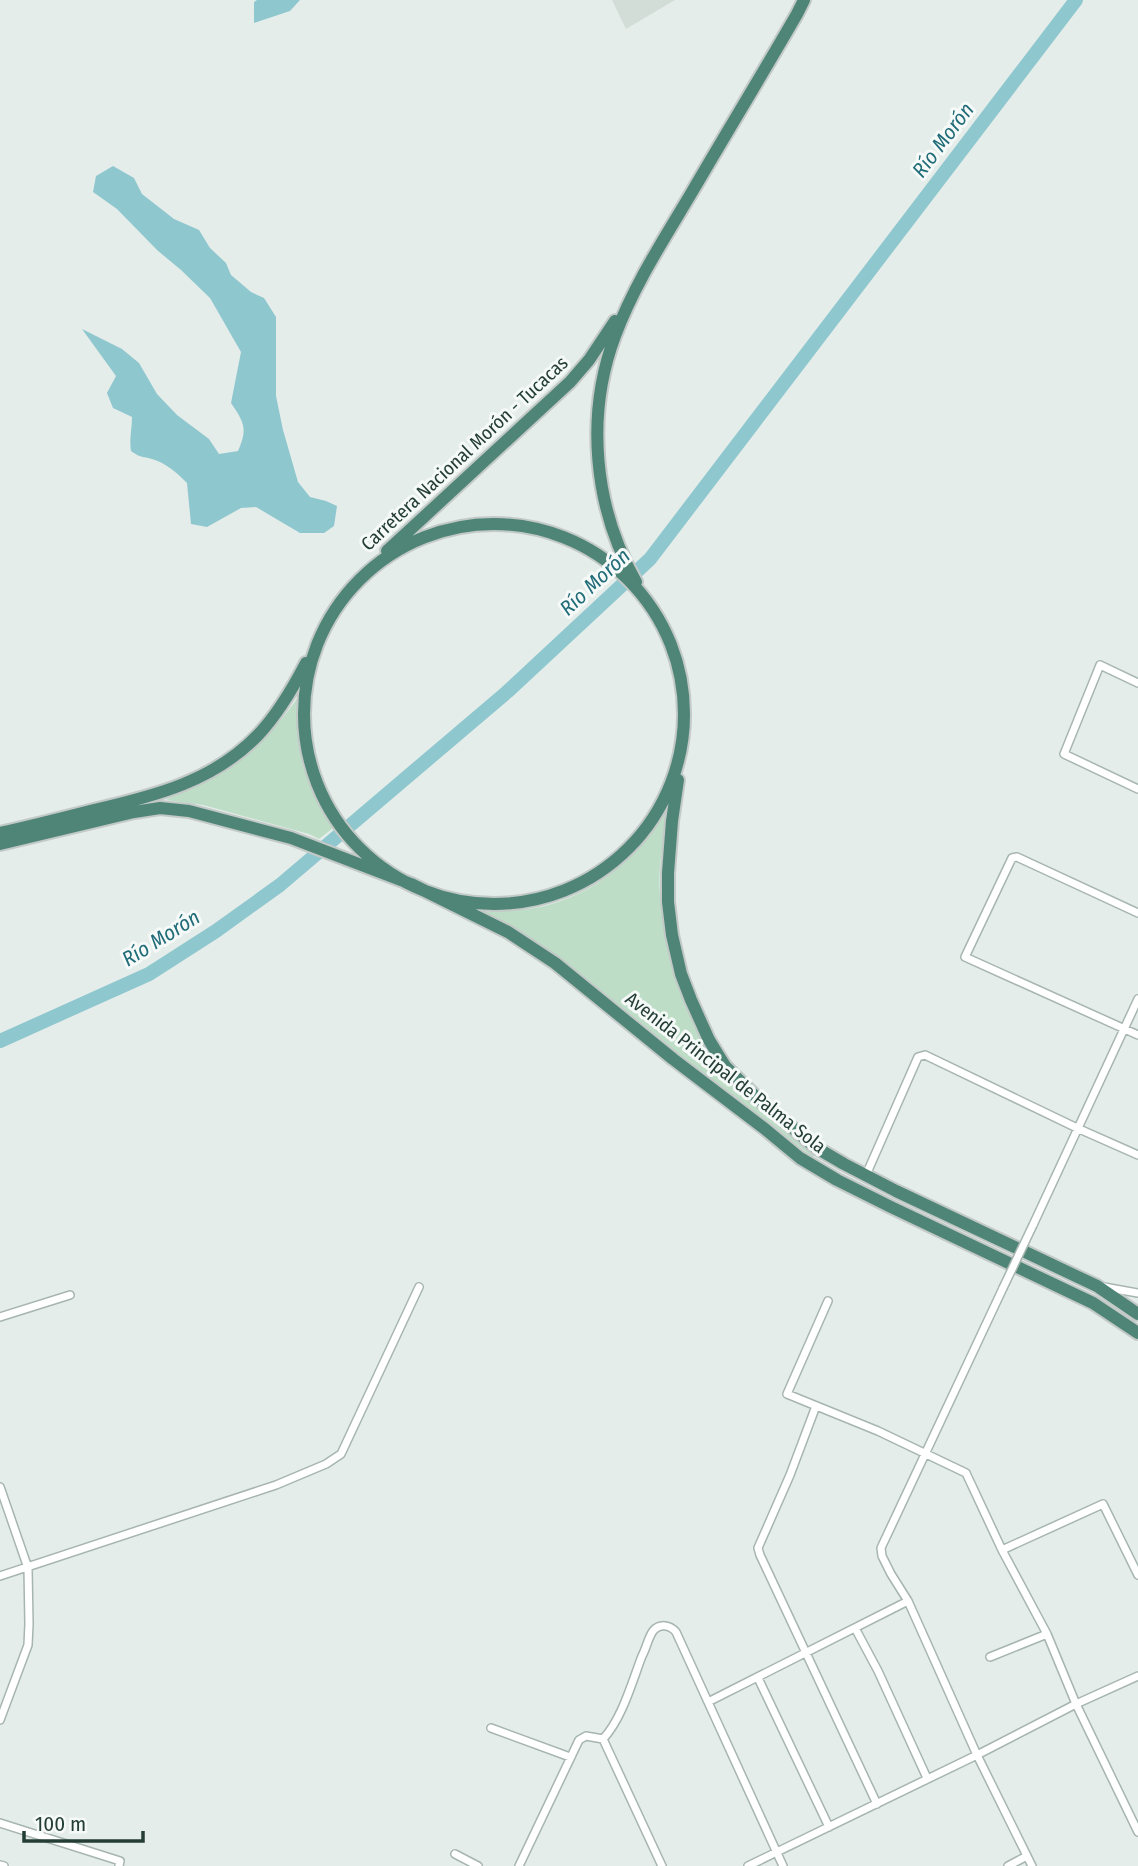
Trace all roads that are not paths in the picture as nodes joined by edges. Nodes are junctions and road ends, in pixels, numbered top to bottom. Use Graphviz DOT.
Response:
graph roads {
  1 [pos="804,0"];
  2 [pos="637,287"];
  3 [pos="625,570"];
  4 [pos="363,576"];
  5 [pos="319,638"];
  6 [pos="1138,682"];
  7 [pos="682,745"];
  8 [pos="1138,789"];
  9 [pos="0,833"];
  10 [pos="0,844"];
  11 [pos="411,884"];
  12 [pos="1138,913"];
  13 [pos="1138,999"];
  14 [pos="1124,1029"];
  15 [pos="1138,1035"];
  16 [pos="1077,1128"];
  17 [pos="1138,1155"];
  18 [pos="866,1175"];
  19 [pos="1097,1286"];
  20 [pos="419,1287"];
  21 [pos="1138,1293"];
  22 [pos="70,1295"];
  23 [pos="828,1301"];
  24 [pos="1138,1314"];
  25 [pos="0,1317"];
  26 [pos="1138,1333"];
  27 [pos="816,1406"];
  28 [pos="925,1454"];
  29 [pos="0,1487"];
  30 [pos="1002,1550"];
  31 [pos="27,1568"];
  32 [pos="1138,1575"];
  33 [pos="0,1576"];
  34 [pos="908,1601"];
  35 [pos="855,1628"];
  36 [pos="1047,1634"];
  37 [pos="805,1652"];
  38 [pos="990,1657"];
  39 [pos="1138,1676"];
  40 [pos="758,1678"];
  41 [pos="708,1702"];
  42 [pos="1076,1704"];
  43 [pos="0,1720"];
  44 [pos="491,1728"];
  45 [pos="603,1740"];
  46 [pos="977,1755"];
  47 [pos="570,1757"];
  48 [pos="927,1778"];
  49 [pos="877,1804"];
  50 [pos="0,1823"];
  51 [pos="829,1827"];
  52 [pos="1138,1832"];
  53 [pos="776,1853"];
  54 [pos="455,1854"];
  55 [pos="1027,1856"];
  56 [pos="118,1866"];
  57 [pos="478,1866"];
  58 [pos="519,1866"];
  59 [pos="662,1866"];
  60 [pos="748,1866"];
  61 [pos="783,1866"];
  62 [pos="1008,1866"];
  63 [pos="1032,1866"];
  1 -- 2 [label="highway, Carretera Nacional Morón - Tucacas"];
  2 -- 3 [label="highway, Carretera Nacional Morón - Tucacas"];
  2 -- 4 [label="highway, Carretera Nacional Morón - Tucacas"];
  3 -- 4 [label="highway"];
  3 -- 7 [label="highway"];
  4 -- 5 [label="highway"];
  5 -- 9 [label="highway"];
  5 -- 11 [label="highway"];
  6 -- 8 [label="street"];
  7 -- 11 [label="highway"];
  7 -- 18 [label="highway, Avenida Principal de Palma Sola"];
  10 -- 11 [label="highway"];
  11 -- 26 [label="highway, Avenida Principal de Palma Sola"];
  12 -- 14 [label="street"];
  13 -- 14 [label="street"];
  14 -- 15 [label="street"];
  14 -- 16 [label="street"];
  16 -- 17 [label="street"];
  16 -- 18 [label="street"];
  16 -- 28 [label="street, bridge"];
  18 -- 19 [label="highway, Avenida Principal de Palma Sola"];
  19 -- 21 [label="street"];
  19 -- 24 [label="highway, Avenida Principal de Palma Sola"];
  20 -- 31 [label="street"];
  22 -- 25 [label="street"];
  23 -- 27 [label="street"];
  27 -- 28 [label="street"];
  27 -- 37 [label="street"];
  28 -- 30 [label="street"];
  28 -- 34 [label="street"];
  29 -- 31 [label="street"];
  30 -- 32 [label="street"];
  30 -- 36 [label="street"];
  31 -- 33 [label="street"];
  31 -- 43 [label="street"];
  34 -- 35 [label="street"];
  34 -- 46 [label="street"];
  35 -- 37 [label="street"];
  35 -- 48 [label="street"];
  36 -- 38 [label="street"];
  36 -- 42 [label="street"];
  37 -- 40 [label="street"];
  37 -- 49 [label="street"];
  39 -- 42 [label="street"];
  40 -- 41 [label="street"];
  40 -- 51 [label="street"];
  41 -- 45 [label="street"];
  41 -- 53 [label="street"];
  42 -- 46 [label="street"];
  42 -- 52 [label="street"];
  44 -- 47 [label="street"];
  45 -- 47 [label="street"];
  45 -- 59 [label="street"];
  46 -- 48 [label="street"];
  46 -- 55 [label="street"];
  47 -- 58 [label="street"];
  48 -- 49 [label="street"];
  49 -- 51 [label="street"];
  50 -- 56 [label="street"];
  51 -- 53 [label="street"];
  53 -- 60 [label="street"];
  53 -- 61 [label="street"];
  54 -- 57 [label="street"];
  55 -- 62 [label="street"];
  55 -- 63 [label="street"];
}
